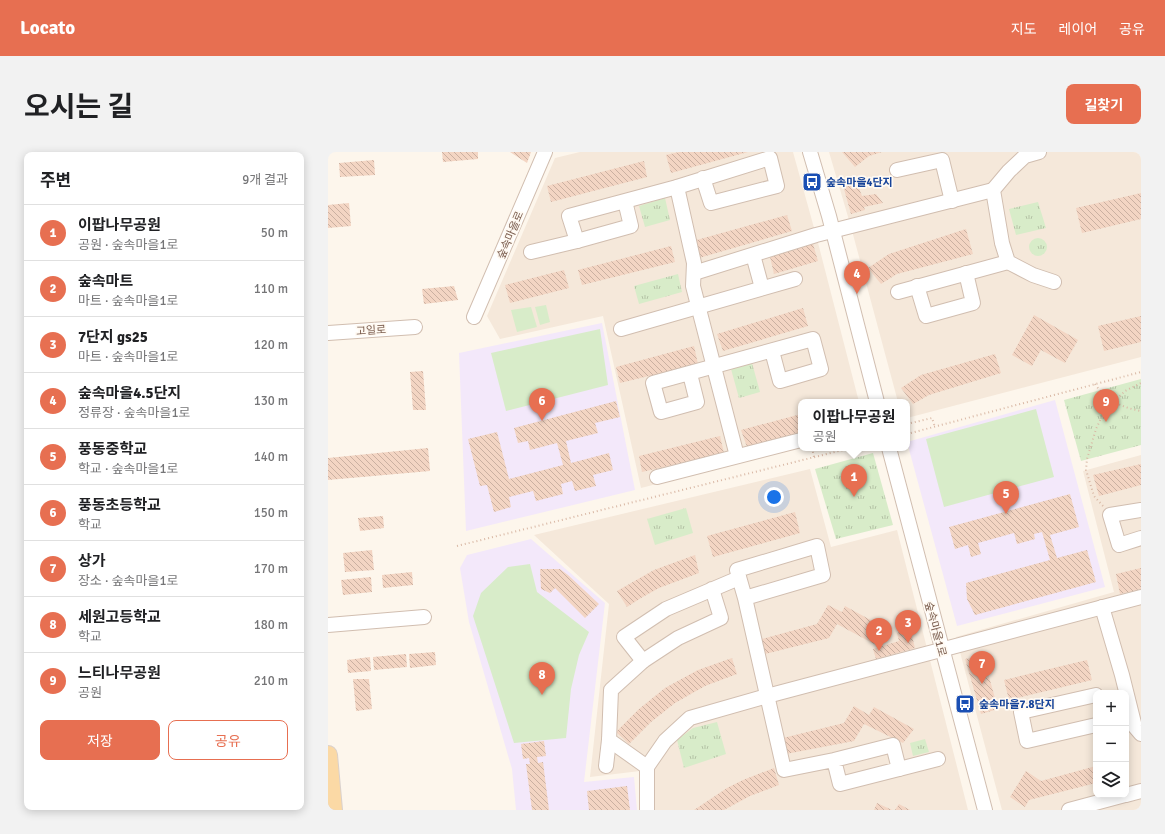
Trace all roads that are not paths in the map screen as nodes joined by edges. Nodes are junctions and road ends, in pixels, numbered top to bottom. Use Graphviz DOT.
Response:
graph roads {
  1 [pos="545,152"];
  2 [pos="810,152"];
  3 [pos="1040,152"];
  4 [pos="897,170"];
  5 [pos="703,178"];
  6 [pos="677,187"];
  7 [pos="993,190"];
  8 [pos="625,201"];
  9 [pos="952,201"];
  10 [pos="833,230"];
  11 [pos="577,241"];
  12 [pos="531,252"];
  13 [pos="753,254"];
  14 [pos="1008,262"];
  15 [pos="694,273"];
  16 [pos="966,273"];
  17 [pos="796,279"];
  18 [pos="1054,282"];
  19 [pos="917,286"];
  20 [pos="762,288"];
  21 [pos="898,292"];
  22 [pos="698,307"];
  23 [pos="474,317"];
  24 [pos="415,327"];
  25 [pos="621,328"];
  26 [pos="328,333"];
  27 [pos="772,351"];
  28 [pos="714,367"];
  29 [pos="690,374"];
  30 [pos="876,399"];
  31 [pos="798,441"];
  32 [pos="890,451"];
  33 [pos="738,456"];
  34 [pos="658,477"];
  35 [pos="1141,510"];
  36 [pos="1141,538"];
  37 [pos="739,578"];
  38 [pos="712,589"];
  39 [pos="1141,597"];
  40 [pos="745,598"];
  41 [pos="1102,607"];
  42 [pos="424,617"];
  43 [pos="328,625"];
  44 [pos="942,649"];
  45 [pos="643,661"];
  46 [pos="1124,690"];
  47 [pos="767,696"];
  48 [pos="1093,696"];
  49 [pos="1129,717"];
  50 [pos="1093,725"];
  51 [pos="1141,734"];
  52 [pos="609,740"];
  53 [pos="328,755"];
  54 [pos="938,758"];
  55 [pos="834,760"];
  56 [pos="606,766"];
  57 [pos="647,767"];
  58 [pos="899,769"];
  59 [pos="1141,791"];
  60 [pos="1129,794"];
  61 [pos="1114,798"];
  62 [pos="333,810"];
  63 [pos="647,810"];
  64 [pos="985,810"];
  65 [pos="1069,810"];
  1 -- 23 [label="street, 숲속마을로"];
  2 -- 10 [label="street"];
  3 -- 7 [label="street"];
  4 -- 9 [label="street"];
  5 -- 5 [label="street"];
  5 -- 6 [label="street"];
  6 -- 8 [label="street"];
  6 -- 15 [label="street"];
  7 -- 9 [label="street"];
  7 -- 14 [label="street"];
  8 -- 11 [label="street"];
  8 -- 11 [label="street"];
  9 -- 10 [label="street"];
  10 -- 13 [label="street"];
  10 -- 30 [label="street"];
  11 -- 12 [label="street"];
  13 -- 15 [label="street"];
  13 -- 20 [label="street"];
  14 -- 16 [label="street"];
  14 -- 18 [label="street"];
  15 -- 22 [label="street"];
  16 -- 19 [label="street"];
  16 -- 19 [label="street"];
  17 -- 20 [label="street"];
  19 -- 21 [label="street"];
  20 -- 22 [label="street"];
  22 -- 25 [label="street"];
  22 -- 28 [label="street"];
  24 -- 26 [label="street, 고일로"];
  27 -- 28 [label="street"];
  28 -- 29 [label="street"];
  28 -- 33 [label="street"];
  31 -- 33 [label="street"];
  32 -- 44 [label="street, 숲속마을1로"];
  33 -- 34 [label="street"];
  35 -- 36 [label="street"];
  37 -- 38 [label="street"];
  37 -- 40 [label="street"];
  37 -- 40 [label="street"];
  38 -- 45 [label="street"];
  38 -- 45 [label="street"];
  39 -- 41 [label="street"];
  40 -- 47 [label="street"];
  41 -- 44 [label="street"];
  41 -- 46 [label="street"];
  42 -- 43 [label="street"];
  44 -- 47 [label="street"];
  44 -- 64 [label="street, 숲속마을1로"];
  45 -- 52 [label="street"];
  47 -- 55 [label="street"];
  47 -- 57 [label="street"];
  48 -- 50 [label="street"];
  49 -- 51 [label="street"];
  52 -- 56 [label="street"];
  52 -- 57 [label="street"];
  53 -- 62 [label="main road"];
  54 -- 58 [label="street"];
  55 -- 58 [label="street"];
  55 -- 58 [label="street"];
  57 -- 63 [label="street"];
  59 -- 60 [label="street"];
  61 -- 65 [label="street"];
}
